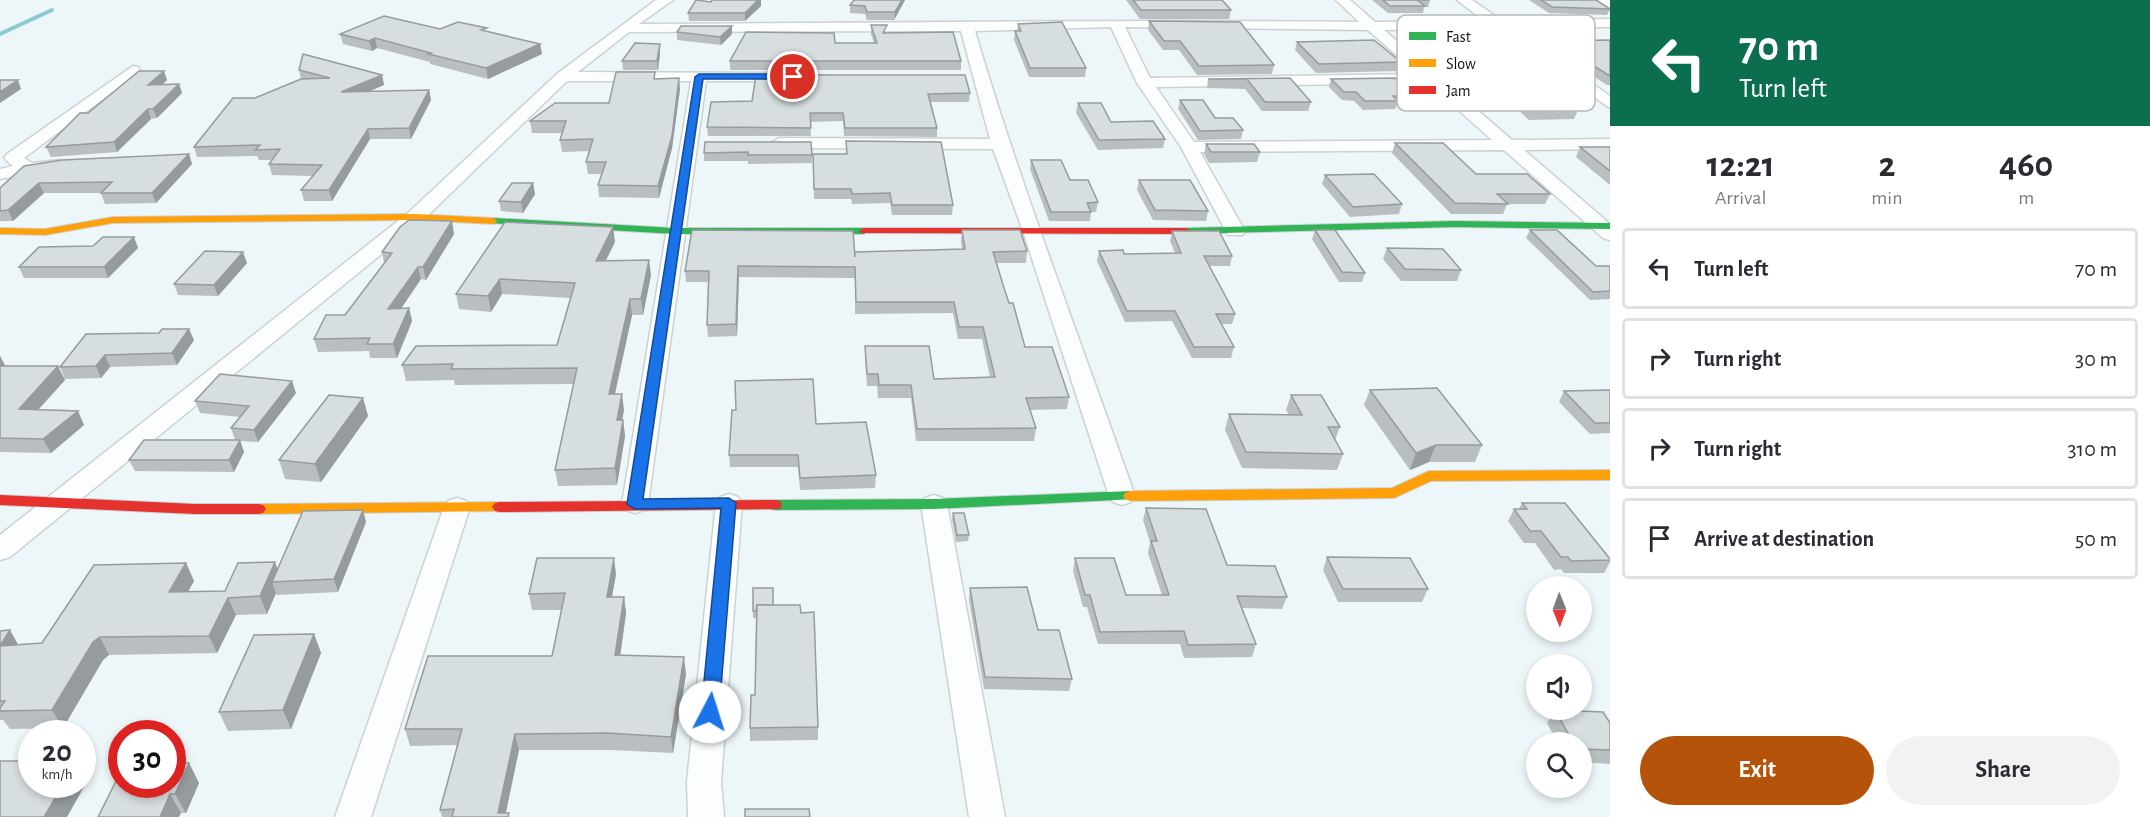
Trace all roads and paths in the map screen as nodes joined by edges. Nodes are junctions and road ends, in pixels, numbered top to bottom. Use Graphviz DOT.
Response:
graph roads {
  1 [pos="667,0"];
  2 [pos="1342,0"];
  3 [pos="1463,0"];
  4 [pos="1601,0"];
  5 [pos="1610,6"];
  6 [pos="1483,15"];
  7 [pos="1116,23"];
  8 [pos="1595,23"];
  9 [pos="1610,23"];
  10 [pos="1371,26"];
  11 [pos="1397,26"];
  12 [pos="626,27"];
  13 [pos="967,27"];
  14 [pos="1397,49"];
  15 [pos="134,70"];
  16 [pos="563,76"];
  17 [pos="699,77"];
  18 [pos="805,77"];
  19 [pos="1397,79"];
  20 [pos="1145,83"];
  21 [pos="1595,93"];
  22 [pos="1610,103"];
  23 [pos="1468,111"];
  24 [pos="761,143"];
  25 [pos="1000,144"];
  26 [pos="1507,144"];
  27 [pos="1610,144"];
  28 [pos="1189,147"];
  29 [pos="75,161"];
  30 [pos="26,167"];
  31 [pos="0,174"];
  32 [pos="415,217"];
  33 [pos="1607,229"];
  34 [pos="0,231"];
  35 [pos="675,231"];
  36 [pos="1033,231"];
  37 [pos="1235,231"];
  38 [pos="1610,475"];
  39 [pos="1122,496"];
  40 [pos="0,500"];
  41 [pos="58,502"];
  42 [pos="729,503"];
  43 [pos="635,504"];
  44 [pos="934,504"];
  45 [pos="457,507"];
  46 [pos="0,550"];
  47 [pos="353,817"];
  48 [pos="706,817"];
  49 [pos="987,817"];
  1 -- 12 [label="street"];
  2 -- 10 [label="street"];
  3 -- 6 [label="street"];
  4 -- 5 [label="street"];
  7 -- 10 [label="street"];
  7 -- 13 [label="street"];
  7 -- 20 [label="street"];
  8 -- 9 [label="street"];
  10 -- 11 [label="street"];
  10 -- 14 [label="street"];
  12 -- 13 [label="street"];
  12 -- 16 [label="street"];
  13 -- 25 [label="street"];
  15 -- 30 [label="street"];
  16 -- 17 [label="street"];
  16 -- 32 [label="street"];
  17 -- 18 [label="street"];
  17 -- 35 [label="street"];
  19 -- 20 [label="street"];
  20 -- 28 [label="street"];
  21 -- 22 [label="street"];
  23 -- 26 [label="street"];
  24 -- 25 [label="street"];
  25 -- 36 [label="street"];
  26 -- 27 [label="street"];
  26 -- 28 [label="street"];
  26 -- 33 [label="street"];
  28 -- 37 [label="street"];
  29 -- 30 [label="street"];
  30 -- 31 [label="street"];
  32 -- 34 [label="street"];
  32 -- 35 [label="street"];
  32 -- 41 [label="street"];
  33 -- 37 [label="street"];
  35 -- 36 [label="street"];
  35 -- 43 [label="street"];
  36 -- 37 [label="street"];
  36 -- 39 [label="street"];
  38 -- 39 [label="street"];
  39 -- 44 [label="street"];
  40 -- 41 [label="street"];
  41 -- 45 [label="street"];
  41 -- 46 [label="street"];
  42 -- 43 [label="street"];
  42 -- 44 [label="street"];
  42 -- 48 [label="street"];
  43 -- 45 [label="street"];
  44 -- 49 [label="street"];
  45 -- 47 [label="street"];
}
